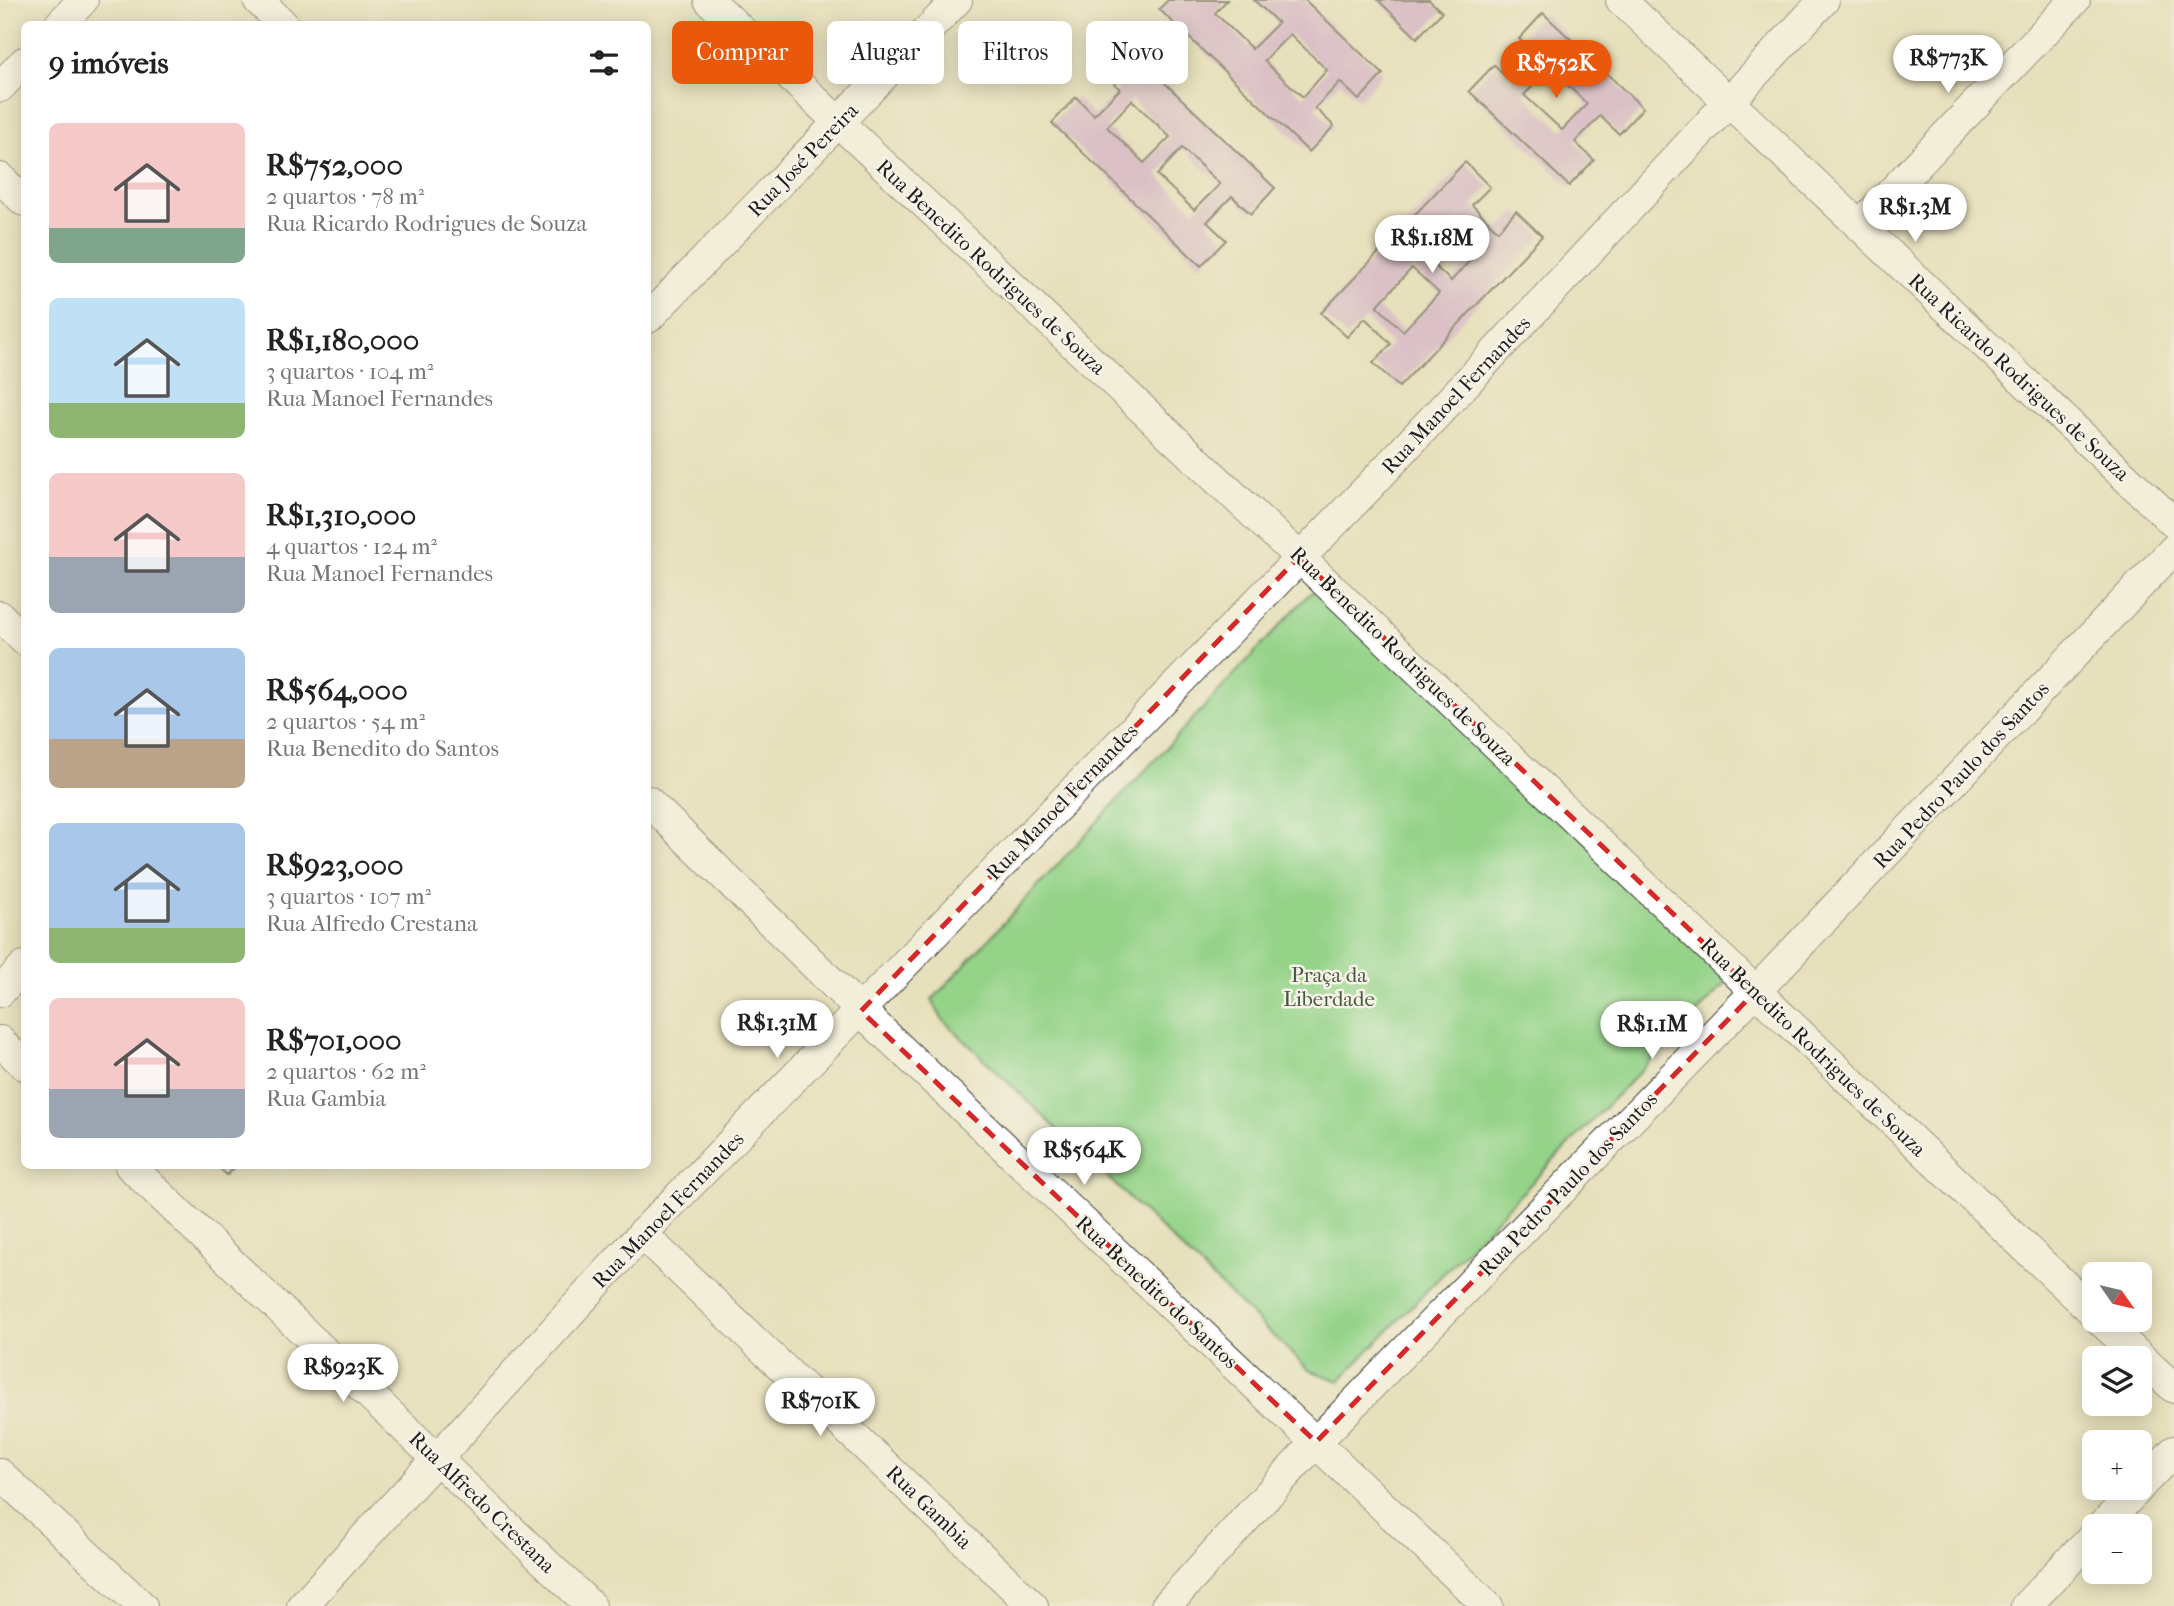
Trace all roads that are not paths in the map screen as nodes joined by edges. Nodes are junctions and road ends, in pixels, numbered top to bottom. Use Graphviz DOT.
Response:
graph roads {
  1 [pos="83,0"];
  2 [pos="258,0"];
  3 [pos="709,0"];
  4 [pos="957,0"];
  5 [pos="1621,0"];
  6 [pos="1824,0"];
  7 [pos="2075,0"];
  8 [pos="63,21"];
  9 [pos="280,21"];
  10 [pos="21,65"];
  11 [pos="0,88"];
  12 [pos="1729,104"];
  13 [pos="839,123"];
  14 [pos="0,178"];
  15 [pos="21,198"];
  16 [pos="1859,226"];
  17 [pos="651,315"];
  18 [pos="2174,523"];
  19 [pos="2174,549"];
  20 [pos="1299,557"];
  21 [pos="0,616"];
  22 [pos="21,637"];
  23 [pos="651,804"];
  24 [pos="21,969"];
  25 [pos="0,992"];
  26 [pos="1755,992"];
  27 [pos="861,1011"];
  28 [pos="0,1041"];
  29 [pos="21,1062"];
  30 [pos="133,1169"];
  31 [pos="642,1234"];
  32 [pos="2082,1302"];
  33 [pos="2113,1332"];
  34 [pos="2174,1388"];
  35 [pos="1316,1442"];
  36 [pos="2174,1451"];
  37 [pos="436,1458"];
  38 [pos="0,1474"];
  39 [pos="2152,1474"];
  40 [pos="2127,1500"];
  41 [pos="2114,1514"];
  42 [pos="2082,1548"];
  43 [pos="142,1606"];
  44 [pos="302,1606"];
  45 [pos="591,1606"];
  46 [pos="1033,1606"];
  47 [pos="1166,1606"];
  48 [pos="1488,1606"];
  49 [pos="2026,1606"];
  1 -- 8 [label="street"];
  2 -- 9 [label="street"];
  3 -- 13 [label="street, Rua Benedito Rodrigues de Souza"];
  4 -- 13 [label="street, Rua José Pereira"];
  5 -- 12 [label="street, Rua Ricardo Rodrigues de Souza"];
  6 -- 12 [label="street, Rua Manoel Fernandes"];
  7 -- 16 [label="street"];
  10 -- 11 [label="street"];
  12 -- 16 [label="street, Rua Ricardo Rodrigues de Souza"];
  12 -- 20 [label="street, Rua Manoel Fernandes"];
  13 -- 17 [label="street, Rua José Pereira"];
  13 -- 20 [label="street, Rua Benedito Rodrigues de Souza"];
  14 -- 15 [label="street"];
  16 -- 18 [label="street, Rua Ricardo Rodrigues de Souza"];
  19 -- 26 [label="street, Rua Pedro Paulo dos Santos"];
  20 -- 26 [label="street, Rua Benedito Rodrigues de Souza"];
  20 -- 27 [label="street, Rua Manoel Fernandes"];
  21 -- 22 [label="street"];
  23 -- 27 [label="street, Rua Benedito do Santos"];
  24 -- 25 [label="street"];
  26 -- 32 [label="street, Rua Benedito Rodrigues de Souza"];
  26 -- 35 [label="street, Rua Pedro Paulo dos Santos"];
  27 -- 31 [label="street, Rua Manoel Fernandes"];
  27 -- 35 [label="street, Rua Benedito do Santos"];
  28 -- 29 [label="street"];
  30 -- 37 [label="street, Rua Alfredo Crestana"];
  31 -- 37 [label="street, Rua Manoel Fernandes"];
  31 -- 46 [label="street, Rua Gambia"];
  33 -- 34 [label="street"];
  35 -- 47 [label="street, Rua Pedro Paulo dos Santos"];
  35 -- 48 [label="street, Rua Benedito do Santos"];
  36 -- 39 [label="street"];
  37 -- 44 [label="street, Rua Manoel Fernandes"];
  37 -- 45 [label="street, Rua Alfredo Crestana"];
  38 -- 43 [label="street"];
  40 -- 41 [label="street"];
  42 -- 49 [label="street"];
}
